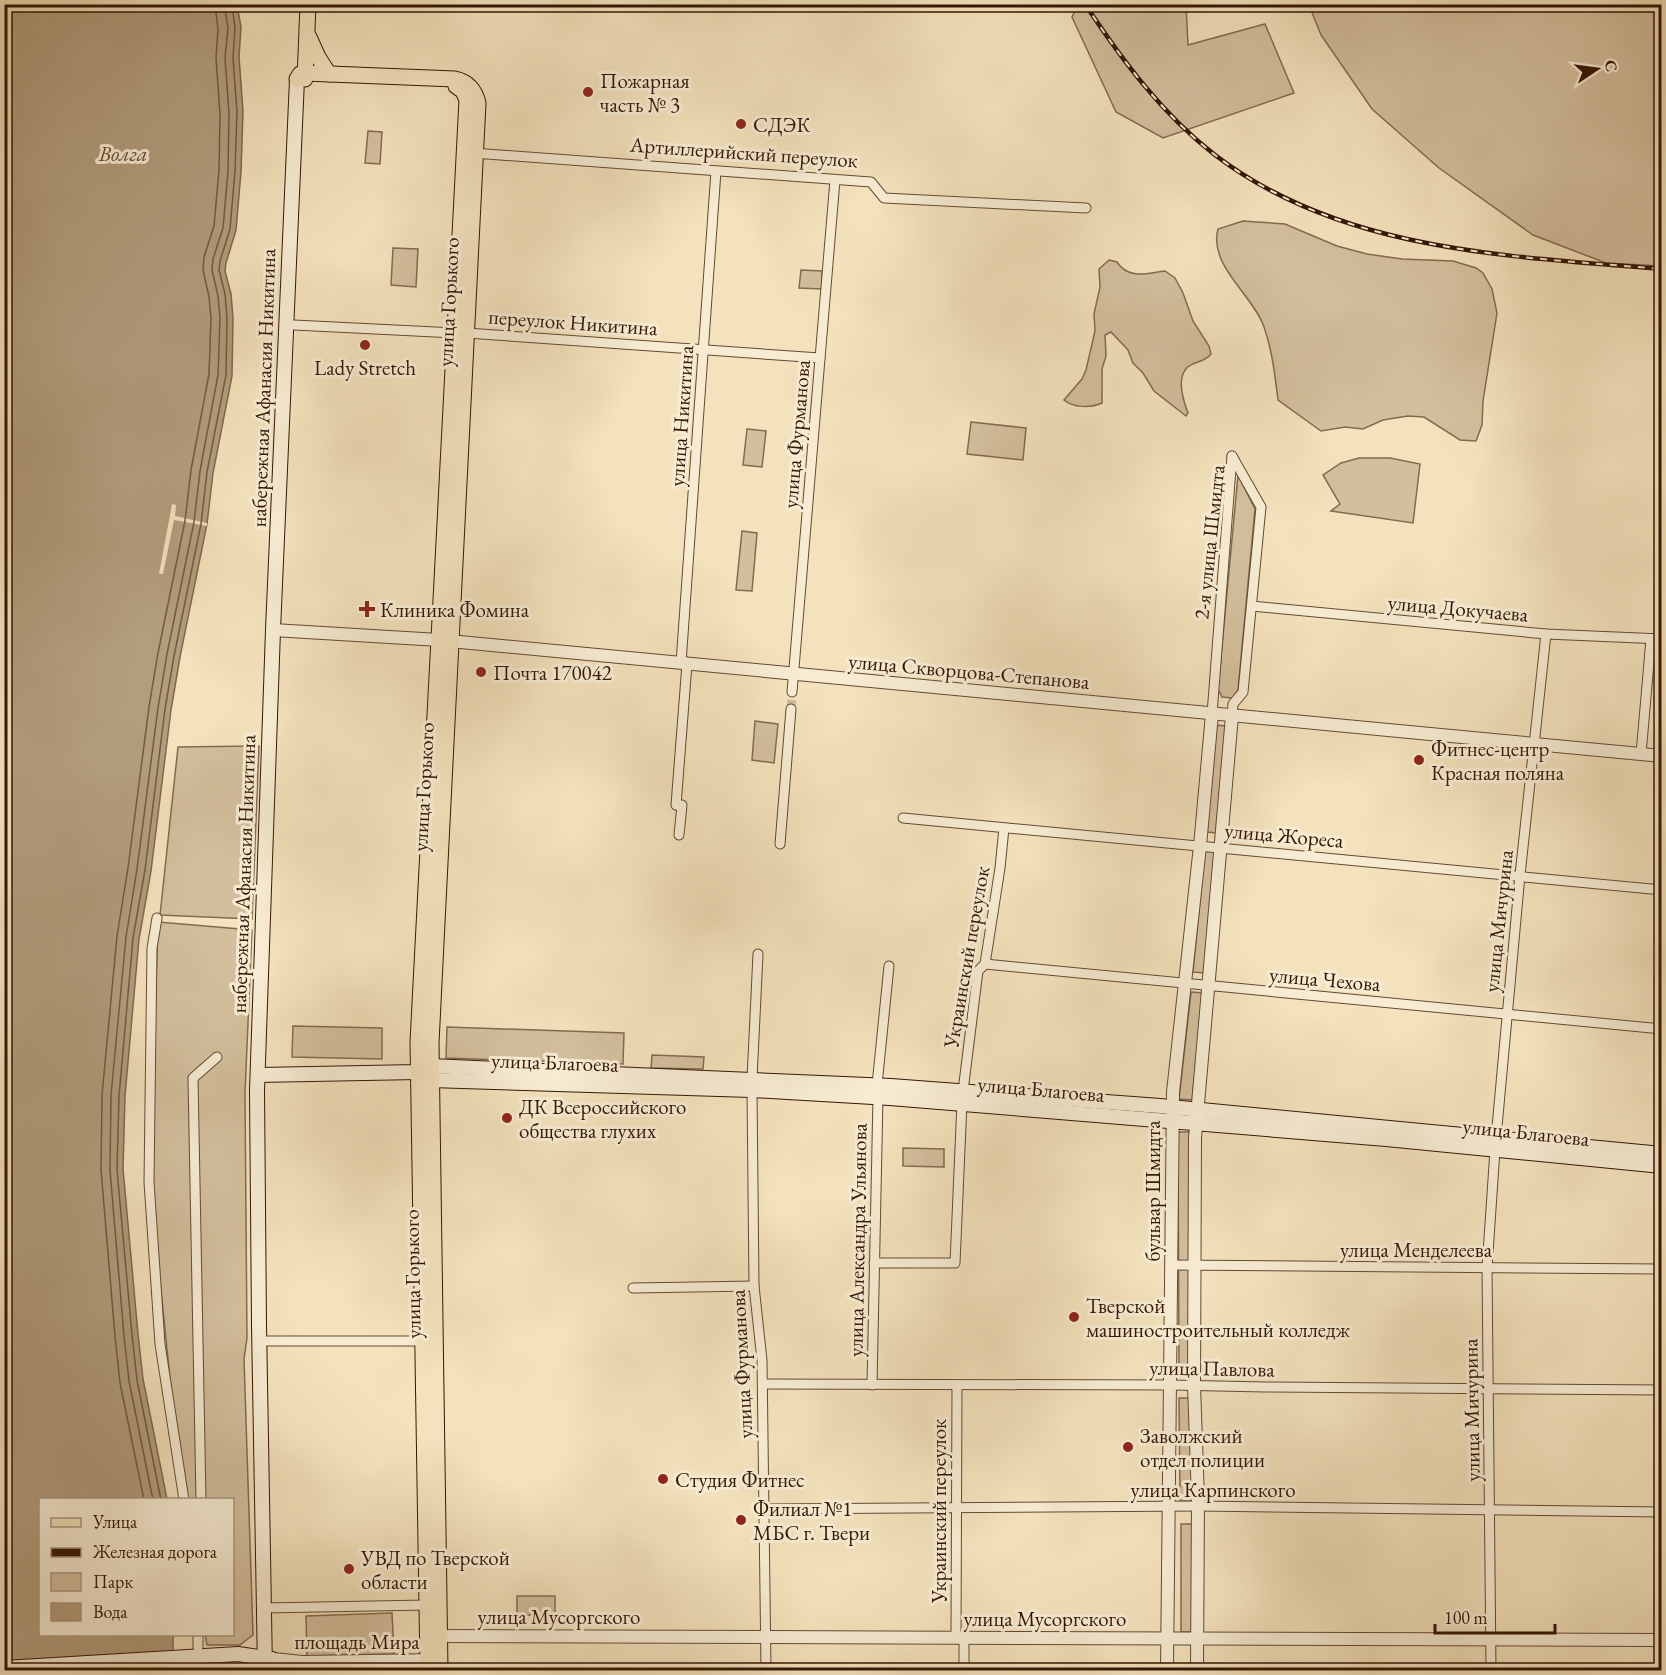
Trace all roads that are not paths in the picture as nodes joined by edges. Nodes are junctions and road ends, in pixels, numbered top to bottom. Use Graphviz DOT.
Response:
graph roads {
  1 [pos="300,4"];
  2 [pos="308,4"];
  3 [pos="307,28"];
  4 [pos="329,74"];
  5 [pos="302,77"];
  6 [pos="470,153"];
  7 [pos="716,171"];
  8 [pos="835,180"];
  9 [pos="1086,208"];
  10 [pos="294,325"];
  11 [pos="461,333"];
  12 [pos="704,350"];
  13 [pos="820,358"];
  14 [pos="1252,606"];
  15 [pos="277,631"];
  16 [pos="1546,634"];
  17 [pos="1656,639"];
  18 [pos="445,641"];
  19 [pos="684,664"];
  20 [pos="794,674"];
  21 [pos="792,692"];
  22 [pos="791,709"];
  23 [pos="1212,714"];
  24 [pos="1232,716"];
  25 [pos="1534,744"];
  26 [pos="1641,754"];
  27 [pos="1662,756"];
  28 [pos="903,818"];
  29 [pos="1004,828"];
  30 [pos="679,834"];
  31 [pos="780,844"];
  32 [pos="1200,846"];
  33 [pos="1220,848"];
  34 [pos="1520,875"];
  35 [pos="1662,890"];
  36 [pos="157,918"];
  37 [pos="758,954"];
  38 [pos="985,964"];
  39 [pos="889,966"];
  40 [pos="1184,984"];
  41 [pos="1207,986"];
  42 [pos="1506,1015"];
  43 [pos="1662,1029"];
  44 [pos="217,1057"];
  45 [pos="426,1073"];
  46 [pos="262,1075"];
  47 [pos="752,1084"];
  48 [pos="877,1091"];
  49 [pos="963,1097"];
  50 [pos="1172,1114"];
  51 [pos="1198,1116"];
  52 [pos="1495,1144"];
  53 [pos="1662,1154"];
  54 [pos="1662,1166"];
  55 [pos="874,1263"];
  56 [pos="1171,1265"];
  57 [pos="1195,1265"];
  58 [pos="1487,1268"];
  59 [pos="1662,1269"];
  60 [pos="754,1286"];
  61 [pos="633,1288"];
  62 [pos="266,1341"];
  63 [pos="428,1341"];
  64 [pos="763,1384"];
  65 [pos="1170,1384"];
  66 [pos="872,1385"];
  67 [pos="957,1385"];
  68 [pos="1194,1385"];
  69 [pos="1489,1389"];
  70 [pos="1662,1390"];
  71 [pos="184,1498"];
  72 [pos="201,1498"];
  73 [pos="1198,1506"];
  74 [pos="956,1507"];
  75 [pos="1168,1507"];
  76 [pos="764,1509"];
  77 [pos="1491,1510"];
  78 [pos="1662,1512"];
  79 [pos="427,1605"];
  80 [pos="269,1612"];
  81 [pos="264,1635"];
  82 [pos="198,1636"];
  83 [pos="434,1636"];
  84 [pos="766,1636"];
  85 [pos="960,1637"];
  86 [pos="1167,1637"];
  87 [pos="1198,1638"];
  88 [pos="1491,1639"];
  89 [pos="1662,1640"];
  90 [pos="198,1647"];
  91 [pos="238,1654"];
  92 [pos="434,1665"];
  93 [pos="268,1666"];
  94 [pos="4,1668"];
  95 [pos="766,1671"];
  96 [pos="964,1671"];
  97 [pos="1167,1671"];
  98 [pos="1197,1671"];
  99 [pos="1491,1671"];
  1 -- 5 [label="main road"];
  2 -- 3 [label="main road"];
  3 -- 4 [label="main road"];
  3 -- 5 [label="main road"];
  4 -- 5 [label="main road, улица Горького"];
  4 -- 6 [label="main road, улица Горького"];
  5 -- 6 [label="main road, улица Горького"];
  5 -- 10 [label="main road, набережная Афанасия Никитина"];
  5 -- 15 [label="main road, набережная Афанасия Никитина"];
  6 -- 7 [label="street, Артиллерийский переулок"];
  6 -- 11 [label="main road, улица Горького"];
  7 -- 8 [label="street, Артиллерийский переулок"];
  7 -- 12 [label="street, улица Никитина"];
  8 -- 9 [label="street, Артиллерийский переулок"];
  8 -- 13 [label="street, улица Фурманова"];
  10 -- 11 [label="street, переулок Никитина"];
  10 -- 15 [label="main road, набережная Афанасия Никитина"];
  11 -- 12 [label="street, переулок Никитина"];
  11 -- 18 [label="main road, улица Горького"];
  12 -- 13 [label="street, переулок Никитина"];
  12 -- 19 [label="street, улица Никитина"];
  13 -- 20 [label="street, улица Фурманова"];
  14 -- 16 [label="street, улица Докучаева"];
  14 -- 23 [label="street, 2-я улица Шмидта"];
  14 -- 24 [label="street, 2-я улица Шмидта"];
  15 -- 18 [label="street, улица Скворцова-Степанова"];
  15 -- 46 [label="main road, набережная Афанасия Никитина"];
  16 -- 17 [label="street, улица Докучаева"];
  16 -- 25 [label="street, улица Мичурина"];
  17 -- 26 [label="street"];
  18 -- 19 [label="street, улица Скворцова-Степанова"];
  18 -- 45 [label="main road, улица Горького"];
  19 -- 20 [label="street, улица Скворцова-Степанова"];
  19 -- 30 [label="street, улица Никитина"];
  20 -- 21 [label="street, улица Фурманова"];
  20 -- 23 [label="street, улица Скворцова-Степанова"];
  22 -- 31 [label="street"];
  23 -- 24 [label="street, улица Скворцова-Степанова"];
  23 -- 32 [label="street, бульвар Шмидта"];
  24 -- 25 [label="street, улица Скворцова-Степанова"];
  24 -- 33 [label="street, бульвар Шмидта"];
  25 -- 26 [label="street, улица Скворцова-Степанова"];
  25 -- 34 [label="street, улица Мичурина"];
  26 -- 27 [label="street, улица Скворцова-Степанова"];
  28 -- 29 [label="street, улица Жореса"];
  29 -- 32 [label="street, улица Жореса"];
  29 -- 38 [label="street, Украинский переулок"];
  32 -- 33 [label="street, улица Жореса"];
  32 -- 40 [label="street, бульвар Шмидта"];
  33 -- 34 [label="street, улица Жореса"];
  33 -- 41 [label="street, бульвар Шмидта"];
  34 -- 35 [label="street, улица Жореса"];
  34 -- 42 [label="street, улица Мичурина"];
  36 -- 71 [label="street"];
  37 -- 47 [label="street, улица Фурманова"];
  38 -- 40 [label="street, улица Чехова"];
  38 -- 49 [label="street, Украинский переулок"];
  39 -- 48 [label="street, улица Александра Ульянова"];
  40 -- 41 [label="street, улица Чехова"];
  40 -- 50 [label="street, бульвар Шмидта"];
  41 -- 42 [label="street, улица Чехова"];
  41 -- 51 [label="street, бульвар Шмидта"];
  42 -- 43 [label="street, улица Чехова"];
  42 -- 52 [label="street, улица Мичурина"];
  44 -- 72 [label="street"];
  45 -- 46 [label="main road, улица Благоева"];
  45 -- 47 [label="main road, улица Благоева"];
  45 -- 63 [label="main road, улица Горького"];
  46 -- 62 [label="main road, набережная Афанасия Никитина"];
  46 -- 80 [label="main road, набережная Афанасия Никитина"];
  47 -- 48 [label="main road, улица Благоева"];
  47 -- 60 [label="street, улица Фурманова"];
  48 -- 49 [label="main road, улица Благоева"];
  48 -- 55 [label="street, улица Александра Ульянова"];
  49 -- 50 [label="main road, улица Благоева"];
  49 -- 55 [label="street, Украинский переулок"];
  50 -- 51 [label="main road, улица Благоева"];
  50 -- 56 [label="street, бульвар Шмидта"];
  51 -- 52 [label="main road, улица Благоева"];
  51 -- 57 [label="street, бульвар Шмидта"];
  52 -- 53 [label="main road, улица Благоева"];
  52 -- 54 [label="main road, улица Благоева"];
  52 -- 58 [label="street, улица Мичурина"];
  55 -- 66 [label="street, улица Александра Ульянова"];
  56 -- 57 [label="street, улица Менделеева"];
  56 -- 65 [label="street, бульвар Шмидта"];
  57 -- 58 [label="street, улица Менделеева"];
  57 -- 68 [label="street, бульвар Шмидта"];
  58 -- 59 [label="street, улица Менделеева"];
  58 -- 69 [label="street, улица Мичурина"];
  60 -- 61 [label="street"];
  60 -- 64 [label="street, улица Фурманова"];
  62 -- 63 [label="street"];
  62 -- 80 [label="main road, набережная Афанасия Никитина"];
  63 -- 79 [label="main road, улица Горького"];
  63 -- 83 [label="main road, улица Горького"];
  64 -- 66 [label="street, улица Павлова"];
  64 -- 76 [label="street, улица Фурманова"];
  65 -- 67 [label="street, улица Павлова"];
  65 -- 68 [label="street, улица Павлова"];
  65 -- 75 [label="street, бульвар Шмидта"];
  66 -- 67 [label="street, улица Павлова"];
  67 -- 74 [label="street, Украинский переулок"];
  68 -- 69 [label="street, улица Павлова"];
  68 -- 73 [label="street, бульвар Шмидта"];
  69 -- 70 [label="street, улица Павлова"];
  69 -- 77 [label="street, улица Мичурина"];
  73 -- 75 [label="street, улица Карпинского"];
  73 -- 77 [label="street, улица Карпинского"];
  73 -- 87 [label="street, бульвар Шмидта"];
  74 -- 75 [label="street, улица Карпинского"];
  74 -- 76 [label="street, улица Карпинского"];
  74 -- 85 [label="street, Украинский переулок"];
  75 -- 86 [label="street, бульвар Шмидта"];
  76 -- 84 [label="street, улица Фурманова"];
  77 -- 78 [label="street, улица Карпинского"];
  77 -- 88 [label="street, улица Мичурина"];
  79 -- 80 [label="street"];
  79 -- 83 [label="main road, улица Горького"];
  80 -- 81 [label="main road"];
  80 -- 93 [label="main road, набережная Афанасия Никитина"];
  81 -- 91 [label="main road"];
  81 -- 93 [label="main road"];
  82 -- 90 [label="street"];
  83 -- 84 [label="street, улица Мусоргского"];
  83 -- 92 [label="main road, улица Горького"];
  84 -- 85 [label="street, улица Мусоргского"];
  84 -- 95 [label="street, улица Фурманова"];
  85 -- 86 [label="street, улица Мусоргского"];
  85 -- 96 [label="street, Украинский переулок"];
  86 -- 87 [label="street, улица Мусоргского"];
  86 -- 97 [label="street, бульвар Шмидта"];
  87 -- 88 [label="street, улица Мусоргского"];
  87 -- 98 [label="street, бульвар Шмидта"];
  88 -- 89 [label="street, улица Мусоргского"];
  88 -- 99 [label="street, улица Мичурина"];
  91 -- 93 [label="main road"];
  91 -- 94 [label="main road"];
  92 -- 93 [label="street, площадь Мира"];
}
